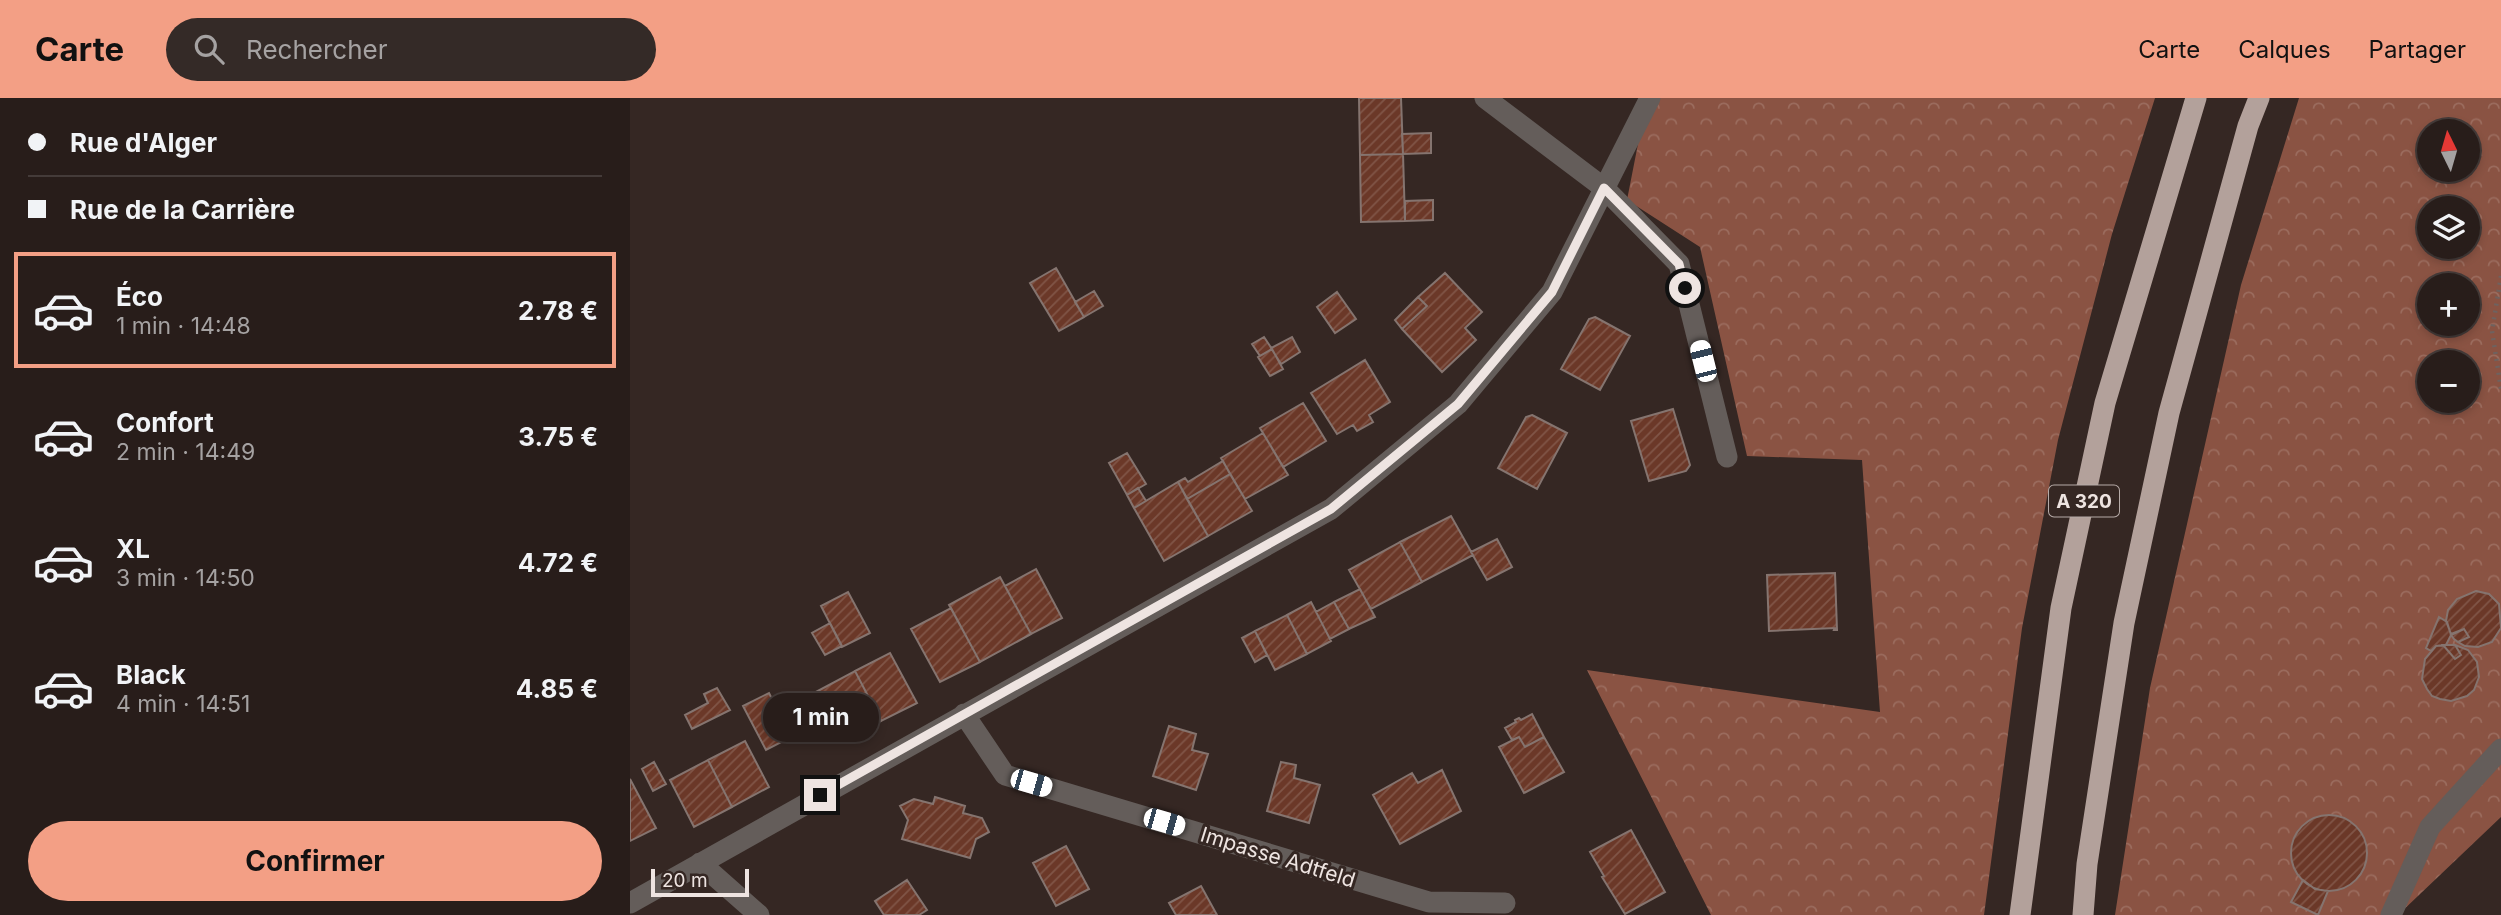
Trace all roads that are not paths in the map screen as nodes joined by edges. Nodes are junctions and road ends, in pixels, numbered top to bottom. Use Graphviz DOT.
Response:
graph roads {
  1 [pos="1485,98"];
  2 [pos="1650,98"];
  3 [pos="2196,98"];
  4 [pos="2259,98"];
  5 [pos="1604,188"];
  6 [pos="1727,457"];
  7 [pos="964,714"];
  8 [pos="2501,748"];
  9 [pos="699,863"];
  10 [pos="630,903"];
  11 [pos="1505,903"];
  12 [pos="759,915"];
  13 [pos="2020,915"];
  14 [pos="2082,915"];
  15 [pos="2391,915"];
  1 -- 5 [label="street"];
  2 -- 5 [label="street"];
  3 -- 13 [label="highway, A 320"];
  4 -- 14 [label="highway, A 320"];
  5 -- 6 [label="street"];
  5 -- 7 [label="street"];
  7 -- 9 [label="street"];
  7 -- 11 [label="street, Impasse Adtfeld"];
  8 -- 15 [label="street"];
  9 -- 10 [label="street"];
  9 -- 12 [label="street"];
}
